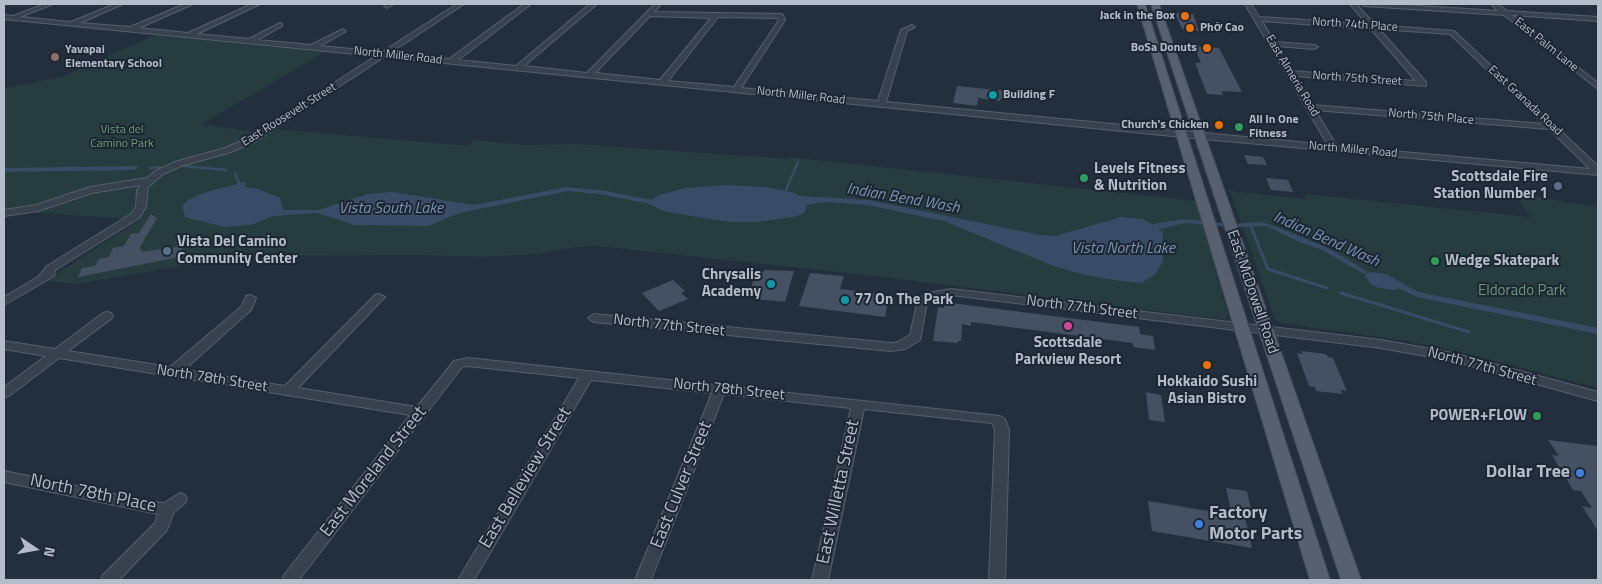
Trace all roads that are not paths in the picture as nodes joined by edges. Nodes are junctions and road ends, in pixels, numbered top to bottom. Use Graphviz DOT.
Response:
graph roads {
  1 [pos="50,4"];
  2 [pos="120,4"];
  3 [pos="190,4"];
  4 [pos="257,4"];
  5 [pos="461,4"];
  6 [pos="528,4"];
  7 [pos="594,4"];
  8 [pos="658,4"];
  9 [pos="1141,4"];
  10 [pos="1155,4"];
  11 [pos="1248,4"];
  12 [pos="1353,4"];
  13 [pos="1364,4"];
  14 [pos="1494,4"];
  15 [pos="1506,13"];
  16 [pos="650,14"];
  17 [pos="717,15"];
  18 [pos="4,17"];
  19 [pos="13,18"];
  20 [pos="1584,18"];
  21 [pos="1258,19"];
  22 [pos="1598,19"];
  23 [pos="70,24"];
  24 [pos="280,26"];
  25 [pos="912,27"];
  26 [pos="1374,27"];
  27 [pos="1598,28"];
  28 [pos="130,30"];
  29 [pos="343,31"];
  30 [pos="1452,32"];
  31 [pos="189,36"];
  32 [pos="250,41"];
  33 [pos="1273,44"];
  34 [pos="313,47"];
  35 [pos="1314,47"];
  36 [pos="383,54"];
  37 [pos="450,62"];
  38 [pos="518,68"];
  39 [pos="1290,74"];
  40 [pos="589,75"];
  41 [pos="662,82"];
  42 [pos="1598,87"];
  43 [pos="736,90"];
  44 [pos="881,104"];
  45 [pos="1310,107"];
  46 [pos="1552,127"];
  47 [pos="1182,134"];
  48 [pos="1200,136"];
  49 [pos="1334,148"];
  50 [pos="1598,171"];
  51 [pos="148,182"];
  52 [pos="4,213"];
  53 [pos="379,297"];
  54 [pos="250,298"];
  55 [pos="4,302"];
  56 [pos="107,316"];
  57 [pos="594,318"];
  58 [pos="1242,327"];
  59 [pos="1265,329"];
  60 [pos="4,345"];
  61 [pos="56,354"];
  62 [pos="458,364"];
  63 [pos="173,372"];
  64 [pos="587,376"];
  65 [pos="720,389"];
  66 [pos="287,391"];
  67 [pos="4,393"];
  68 [pos="1598,398"];
  69 [pos="858,404"];
  70 [pos="421,412"];
  71 [pos="4,476"];
  72 [pos="180,499"];
  73 [pos="167,509"];
  74 [pos="109,580"];
  75 [pos="290,580"];
  76 [pos="466,580"];
  77 [pos="643,580"];
  78 [pos="820,580"];
  79 [pos="997,580"];
  80 [pos="1320,580"];
  81 [pos="1351,580"];
  1 -- 19 [label="street"];
  2 -- 23 [label="street"];
  3 -- 28 [label="street"];
  4 -- 31 [label="street"];
  5 -- 36 [label="street, East Roosevelt Street"];
  6 -- 37 [label="street"];
  7 -- 38 [label="street"];
  8 -- 16 [label="street"];
  9 -- 47 [label="main road, East McDowell Road"];
  10 -- 48 [label="main road, East McDowell Road"];
  11 -- 21 [label="street, East Almeria Road"];
  12 -- 26 [label="street"];
  13 -- 15 [label="street"];
  14 -- 15 [label="street, East Palm Lane"];
  15 -- 20 [label="street"];
  15 -- 42 [label="street, East Palm Lane"];
  16 -- 17 [label="street"];
  16 -- 40 [label="street"];
  17 -- 41 [label="street"];
  17 -- 43 [label="street"];
  18 -- 19 [label="street, North Miller Road"];
  19 -- 23 [label="street, North Miller Road"];
  20 -- 22 [label="street"];
  20 -- 27 [label="street"];
  21 -- 26 [label="street, North 74th Place"];
  21 -- 33 [label="street, East Almeria Road"];
  23 -- 28 [label="street, North Miller Road"];
  24 -- 32 [label="street"];
  25 -- 44 [label="street"];
  26 -- 30 [label="street, North 74th Place"];
  26 -- 39 [label="street, North 75th Street"];
  28 -- 31 [label="street, North Miller Road"];
  29 -- 34 [label="street"];
  30 -- 46 [label="street, East Granada Road"];
  31 -- 32 [label="street, North Miller Road"];
  32 -- 34 [label="street, North Miller Road"];
  33 -- 35 [label="street"];
  33 -- 39 [label="street, East Almeria Road"];
  34 -- 36 [label="street, North Miller Road"];
  36 -- 37 [label="street, North Miller Road"];
  36 -- 51 [label="street, East Roosevelt Street"];
  37 -- 38 [label="street, North Miller Road"];
  38 -- 40 [label="street, North Miller Road"];
  39 -- 45 [label="street, East Almeria Road"];
  40 -- 41 [label="street, North Miller Road"];
  41 -- 43 [label="street, North Miller Road"];
  43 -- 44 [label="street, North Miller Road"];
  44 -- 47 [label="street, North Miller Road"];
  45 -- 46 [label="street, North 75th Place"];
  45 -- 49 [label="street, East Almeria Road"];
  46 -- 50 [label="street, East Granada Road"];
  47 -- 48 [label="street, North Miller Road"];
  47 -- 58 [label="main road, East McDowell Road"];
  48 -- 49 [label="street, North Miller Road"];
  48 -- 59 [label="main road, East McDowell Road"];
  49 -- 50 [label="street, North Miller Road"];
  51 -- 52 [label="street"];
  51 -- 55 [label="street"];
  53 -- 66 [label="street"];
  54 -- 63 [label="street"];
  56 -- 61 [label="street"];
  57 -- 58 [label="street, North 77th Street"];
  58 -- 59 [label="street, North 77th Street"];
  58 -- 80 [label="main road, East McDowell Road"];
  59 -- 68 [label="street, North 77th Street"];
  59 -- 81 [label="main road, East McDowell Road"];
  60 -- 61 [label="street, North 78th Street"];
  61 -- 63 [label="street, North 78th Street"];
  61 -- 67 [label="street"];
  62 -- 64 [label="street, North 78th Street"];
  62 -- 70 [label="street, East Moreland Street"];
  63 -- 66 [label="street, North 78th Street"];
  64 -- 65 [label="street, North 78th Street"];
  64 -- 76 [label="street, East Belleview Street"];
  65 -- 69 [label="street, North 78th Street"];
  65 -- 77 [label="street, East Culver Street"];
  66 -- 70 [label="street, North 78th Street"];
  69 -- 78 [label="street, East Willetta Street"];
  69 -- 79 [label="street, North 78th Street"];
  70 -- 75 [label="street, East Moreland Street"];
  71 -- 73 [label="street, North 78th Place"];
  72 -- 73 [label="street, North 78th Place"];
  73 -- 74 [label="street"];
}
